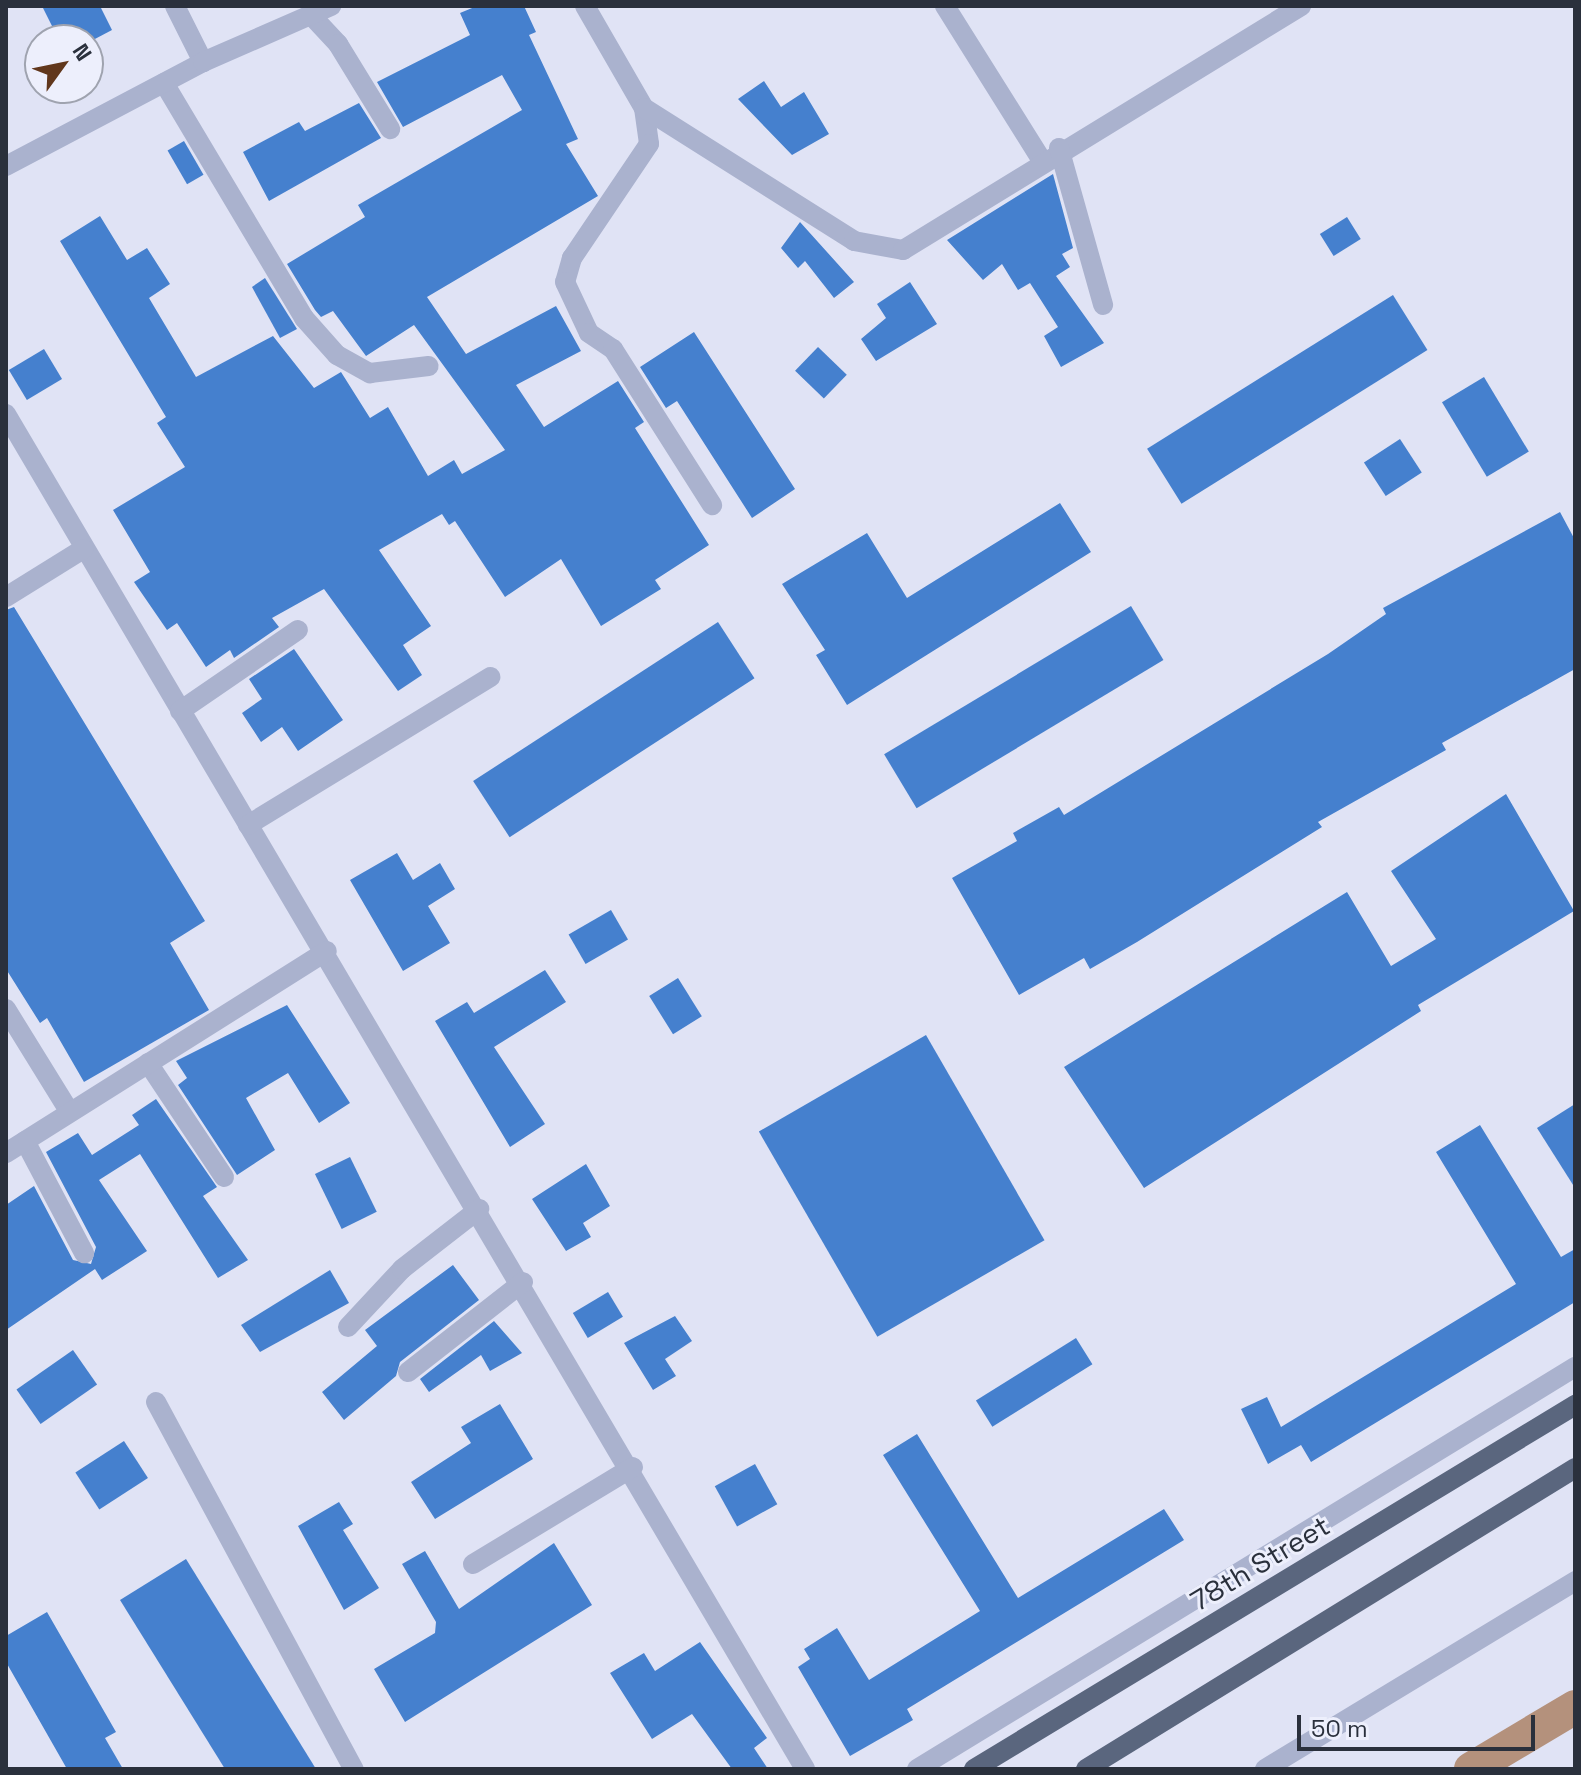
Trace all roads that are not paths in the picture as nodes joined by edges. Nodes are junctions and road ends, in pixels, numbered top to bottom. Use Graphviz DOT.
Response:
graph roads {
  1 [pos="175,6"];
  2 [pos="331,6"];
  3 [pos="585,6"];
  4 [pos="945,6"];
  5 [pos="1301,6"];
  6 [pos="311,15"];
  7 [pos="203,62"];
  8 [pos="164,83"];
  9 [pos="644,108"];
  10 [pos="390,129"];
  11 [pos="1059,148"];
  12 [pos="1041,159"];
  13 [pos="6,166"];
  14 [pos="1103,305"];
  15 [pos="429,366"];
  16 [pos="6,414"];
  17 [pos="712,505"];
  18 [pos="83,549"];
  19 [pos="6,597"];
  20 [pos="298,630"];
  21 [pos="490,677"];
  22 [pos="180,711"];
  23 [pos="248,825"];
  24 [pos="327,951"];
  25 [pos="6,1009"];
  26 [pos="148,1063"];
  27 [pos="69,1111"];
  28 [pos="25,1141"];
  29 [pos="6,1153"];
  30 [pos="224,1177"];
  31 [pos="479,1209"];
  32 [pos="84,1253"];
  33 [pos="523,1282"];
  34 [pos="348,1327"];
  35 [pos="1575,1367"];
  36 [pos="408,1372"];
  37 [pos="156,1402"];
  38 [pos="1575,1405"];
  39 [pos="633,1467"];
  40 [pos="1575,1468"];
  41 [pos="473,1564"];
  42 [pos="1575,1581"];
  43 [pos="354,1769"];
  44 [pos="805,1769"];
  45 [pos="917,1769"];
  46 [pos="974,1769"];
  47 [pos="1086,1769"];
  48 [pos="1265,1769"];
  1 -- 7 [label="street"];
  2 -- 6 [label="street"];
  3 -- 9 [label="street"];
  4 -- 12 [label="street"];
  5 -- 11 [label="street"];
  6 -- 7 [label="street"];
  6 -- 10 [label="street"];
  7 -- 8 [label="street"];
  8 -- 13 [label="street"];
  8 -- 15 [label="street"];
  9 -- 12 [label="street"];
  9 -- 17 [label="street"];
  11 -- 12 [label="street"];
  11 -- 14 [label="street"];
  16 -- 18 [label="street"];
  18 -- 19 [label="street"];
  18 -- 22 [label="street"];
  20 -- 22 [label="street"];
  21 -- 23 [label="street"];
  22 -- 23 [label="street"];
  23 -- 24 [label="street"];
  24 -- 26 [label="street"];
  24 -- 31 [label="street"];
  25 -- 27 [label="street"];
  26 -- 27 [label="street"];
  26 -- 30 [label="street"];
  27 -- 28 [label="street"];
  28 -- 29 [label="street"];
  28 -- 32 [label="street"];
  31 -- 33 [label="street"];
  31 -- 34 [label="street"];
  33 -- 36 [label="street"];
  33 -- 39 [label="street"];
  35 -- 45 [label="street"];
  37 -- 43 [label="street"];
  38 -- 46 [label="main road, 78th Street"];
  39 -- 41 [label="street"];
  39 -- 44 [label="street"];
  40 -- 47 [label="main road"];
  42 -- 48 [label="street"];
}
